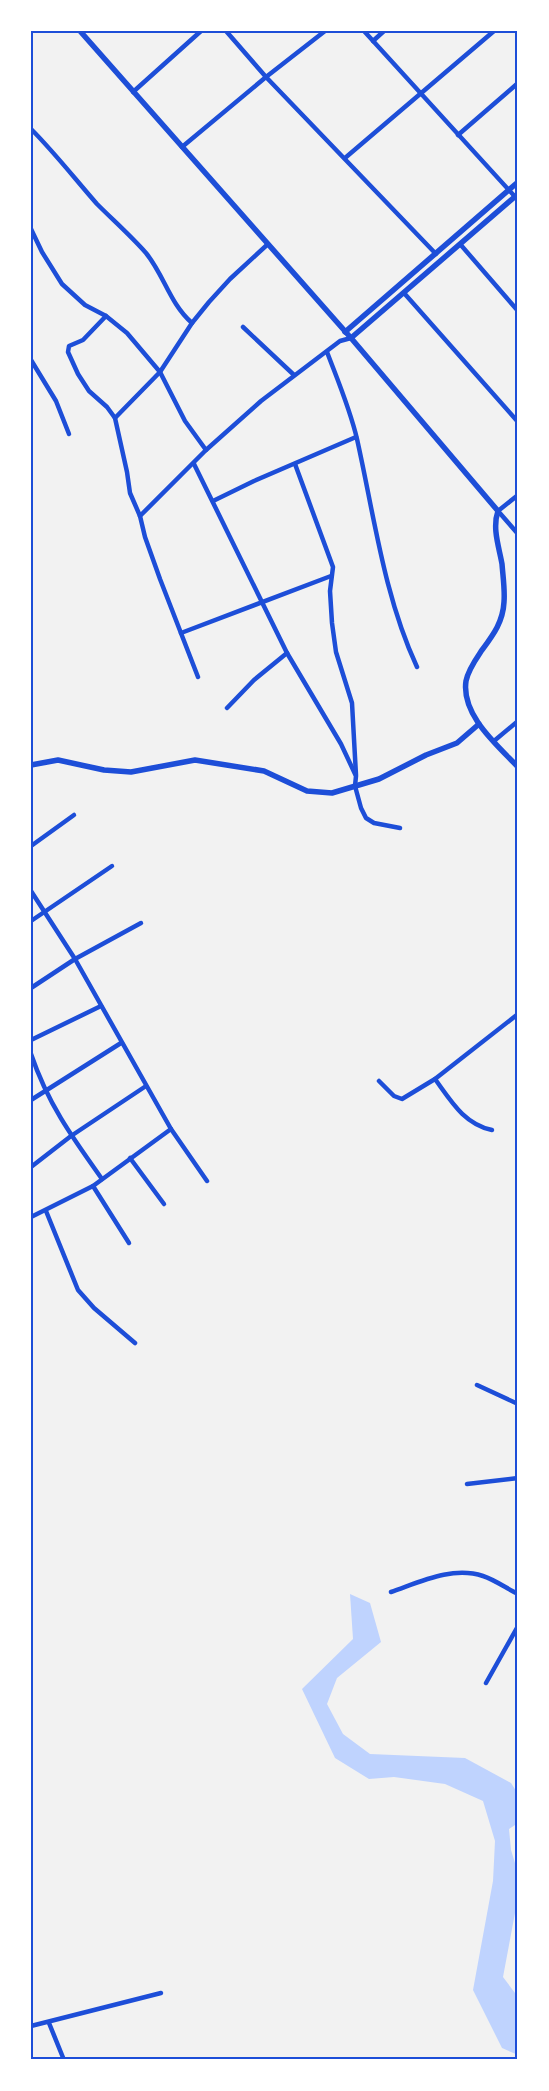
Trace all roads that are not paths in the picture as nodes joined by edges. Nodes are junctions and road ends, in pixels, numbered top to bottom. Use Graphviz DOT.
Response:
graph roads {
  1 [pos="80,31"];
  2 [pos="201,31"];
  3 [pos="226,31"];
  4 [pos="325,31"];
  5 [pos="364,31"];
  6 [pos="384,31"];
  7 [pos="494,31"];
  8 [pos="373,41"];
  9 [pos="266,76"];
  10 [pos="518,83"];
  11 [pos="133,92"];
  12 [pos="422,95"];
  13 [pos="31,129"];
  14 [pos="458,135"];
  15 [pos="182,148"];
  16 [pos="345,158"];
  17 [pos="518,182"];
  18 [pos="509,190"];
  19 [pos="517,197"];
  20 [pos="31,229"];
  21 [pos="268,244"];
  22 [pos="460,244"];
  23 [pos="436,254"];
  24 [pos="404,293"];
  25 [pos="518,311"];
  26 [pos="106,316"];
  27 [pos="192,323"];
  28 [pos="243,327"];
  29 [pos="345,332"];
  30 [pos="351,338"];
  31 [pos="340,341"];
  32 [pos="327,352"];
  33 [pos="31,360"];
  34 [pos="160,372"];
  35 [pos="294,376"];
  36 [pos="115,418"];
  37 [pos="518,422"];
  38 [pos="69,434"];
  39 [pos="356,437"];
  40 [pos="206,450"];
  41 [pos="194,464"];
  42 [pos="295,464"];
  43 [pos="518,496"];
  44 [pos="213,501"];
  45 [pos="498,511"];
  46 [pos="140,516"];
  47 [pos="518,534"];
  48 [pos="331,576"];
  49 [pos="262,600"];
  50 [pos="181,633"];
  51 [pos="287,652"];
  52 [pos="417,667"];
  53 [pos="198,677"];
  54 [pos="227,708"];
  55 [pos="518,721"];
  56 [pos="479,724"];
  57 [pos="494,741"];
  58 [pos="31,766"];
  59 [pos="518,767"];
  60 [pos="356,776"];
  61 [pos="356,786"];
  62 [pos="74,814"];
  63 [pos="400,828"];
  64 [pos="31,846"];
  65 [pos="112,866"];
  66 [pos="31,891"];
  67 [pos="45,911"];
  68 [pos="31,921"];
  69 [pos="141,923"];
  70 [pos="75,959"];
  71 [pos="31,988"];
  72 [pos="101,1006"];
  73 [pos="518,1014"];
  74 [pos="31,1040"];
  75 [pos="121,1043"];
  76 [pos="31,1054"];
  77 [pos="435,1079"];
  78 [pos="379,1081"];
  79 [pos="146,1086"];
  80 [pos="45,1092"];
  81 [pos="31,1100"];
  82 [pos="171,1129"];
  83 [pos="492,1130"];
  84 [pos="71,1136"];
  85 [pos="130,1158"];
  86 [pos="31,1167"];
  87 [pos="102,1179"];
  88 [pos="208,1181"];
  89 [pos="93,1186"];
  90 [pos="164,1204"];
  91 [pos="46,1211"];
  92 [pos="31,1217"];
  93 [pos="129,1243"];
  94 [pos="135,1343"];
  95 [pos="477,1385"];
  96 [pos="518,1404"];
  97 [pos="518,1478"];
  98 [pos="467,1484"];
  99 [pos="391,1592"];
  100 [pos="518,1594"];
  101 [pos="518,1626"];
  102 [pos="486,1683"];
  103 [pos="161,1993"];
  104 [pos="49,2023"];
  105 [pos="31,2026"];
  106 [pos="64,2060"];
  1 -- 11 [label="street"];
  2 -- 11 [label="street"];
  3 -- 9 [label="street"];
  4 -- 9 [label="street"];
  5 -- 8 [label="street"];
  6 -- 8 [label="street"];
  7 -- 12 [label="street"];
  8 -- 12 [label="street"];
  9 -- 15 [label="street"];
  9 -- 16 [label="street"];
  10 -- 14 [label="street"];
  11 -- 15 [label="street"];
  12 -- 14 [label="street"];
  12 -- 16 [label="street"];
  13 -- 27 [label="street"];
  14 -- 18 [label="street"];
  15 -- 21 [label="street"];
  16 -- 23 [label="street"];
  17 -- 18 [label="street"];
  18 -- 19 [label="street"];
  18 -- 23 [label="street"];
  19 -- 22 [label="street"];
  20 -- 26 [label="street"];
  21 -- 27 [label="street"];
  21 -- 29 [label="street"];
  22 -- 24 [label="street"];
  22 -- 25 [label="street"];
  23 -- 29 [label="street"];
  24 -- 30 [label="street"];
  24 -- 37 [label="street"];
  26 -- 34 [label="street"];
  26 -- 36 [label="street"];
  27 -- 34 [label="street"];
  28 -- 35 [label="street"];
  29 -- 30 [label="street"];
  29 -- 31 [label="street"];
  30 -- 31 [label="street"];
  30 -- 45 [label="street"];
  31 -- 32 [label="street"];
  32 -- 35 [label="street"];
  32 -- 39 [label="street"];
  33 -- 38 [label="street"];
  34 -- 36 [label="street"];
  34 -- 40 [label="street"];
  35 -- 40 [label="street"];
  36 -- 46 [label="street"];
  39 -- 42 [label="street"];
  39 -- 52 [label="street"];
  40 -- 41 [label="street"];
  41 -- 44 [label="street"];
  41 -- 46 [label="street"];
  42 -- 44 [label="street"];
  42 -- 48 [label="street"];
  43 -- 45 [label="street"];
  44 -- 49 [label="street"];
  45 -- 47 [label="street"];
  45 -- 56 [label="street"];
  46 -- 50 [label="street"];
  48 -- 49 [label="street"];
  48 -- 60 [label="street"];
  49 -- 50 [label="street"];
  49 -- 51 [label="street"];
  50 -- 53 [label="street"];
  51 -- 54 [label="street"];
  51 -- 60 [label="street"];
  55 -- 57 [label="street"];
  56 -- 57 [label="street"];
  56 -- 61 [label="street"];
  57 -- 59 [label="street"];
  58 -- 61 [label="street"];
  60 -- 61 [label="street"];
  61 -- 63 [label="street"];
  62 -- 64 [label="street"];
  65 -- 67 [label="street"];
  66 -- 67 [label="street"];
  67 -- 68 [label="street"];
  67 -- 70 [label="street"];
  69 -- 70 [label="street"];
  70 -- 71 [label="street"];
  70 -- 72 [label="street"];
  72 -- 74 [label="street"];
  72 -- 75 [label="street"];
  73 -- 77 [label="street"];
  75 -- 79 [label="street"];
  75 -- 80 [label="street"];
  76 -- 80 [label="street"];
  77 -- 78 [label="street"];
  77 -- 83 [label="street"];
  79 -- 82 [label="street"];
  79 -- 84 [label="street"];
  80 -- 81 [label="street"];
  80 -- 84 [label="street"];
  82 -- 85 [label="street"];
  82 -- 88 [label="street"];
  84 -- 86 [label="street"];
  84 -- 87 [label="street"];
  85 -- 87 [label="street"];
  85 -- 90 [label="street"];
  87 -- 89 [label="street"];
  89 -- 91 [label="street"];
  89 -- 93 [label="street"];
  91 -- 92 [label="street"];
  91 -- 94 [label="street"];
  95 -- 96 [label="street"];
  97 -- 98 [label="street"];
  99 -- 100 [label="street"];
  101 -- 102 [label="street"];
  103 -- 104 [label="street"];
  104 -- 105 [label="street"];
  104 -- 106 [label="street"];
}
